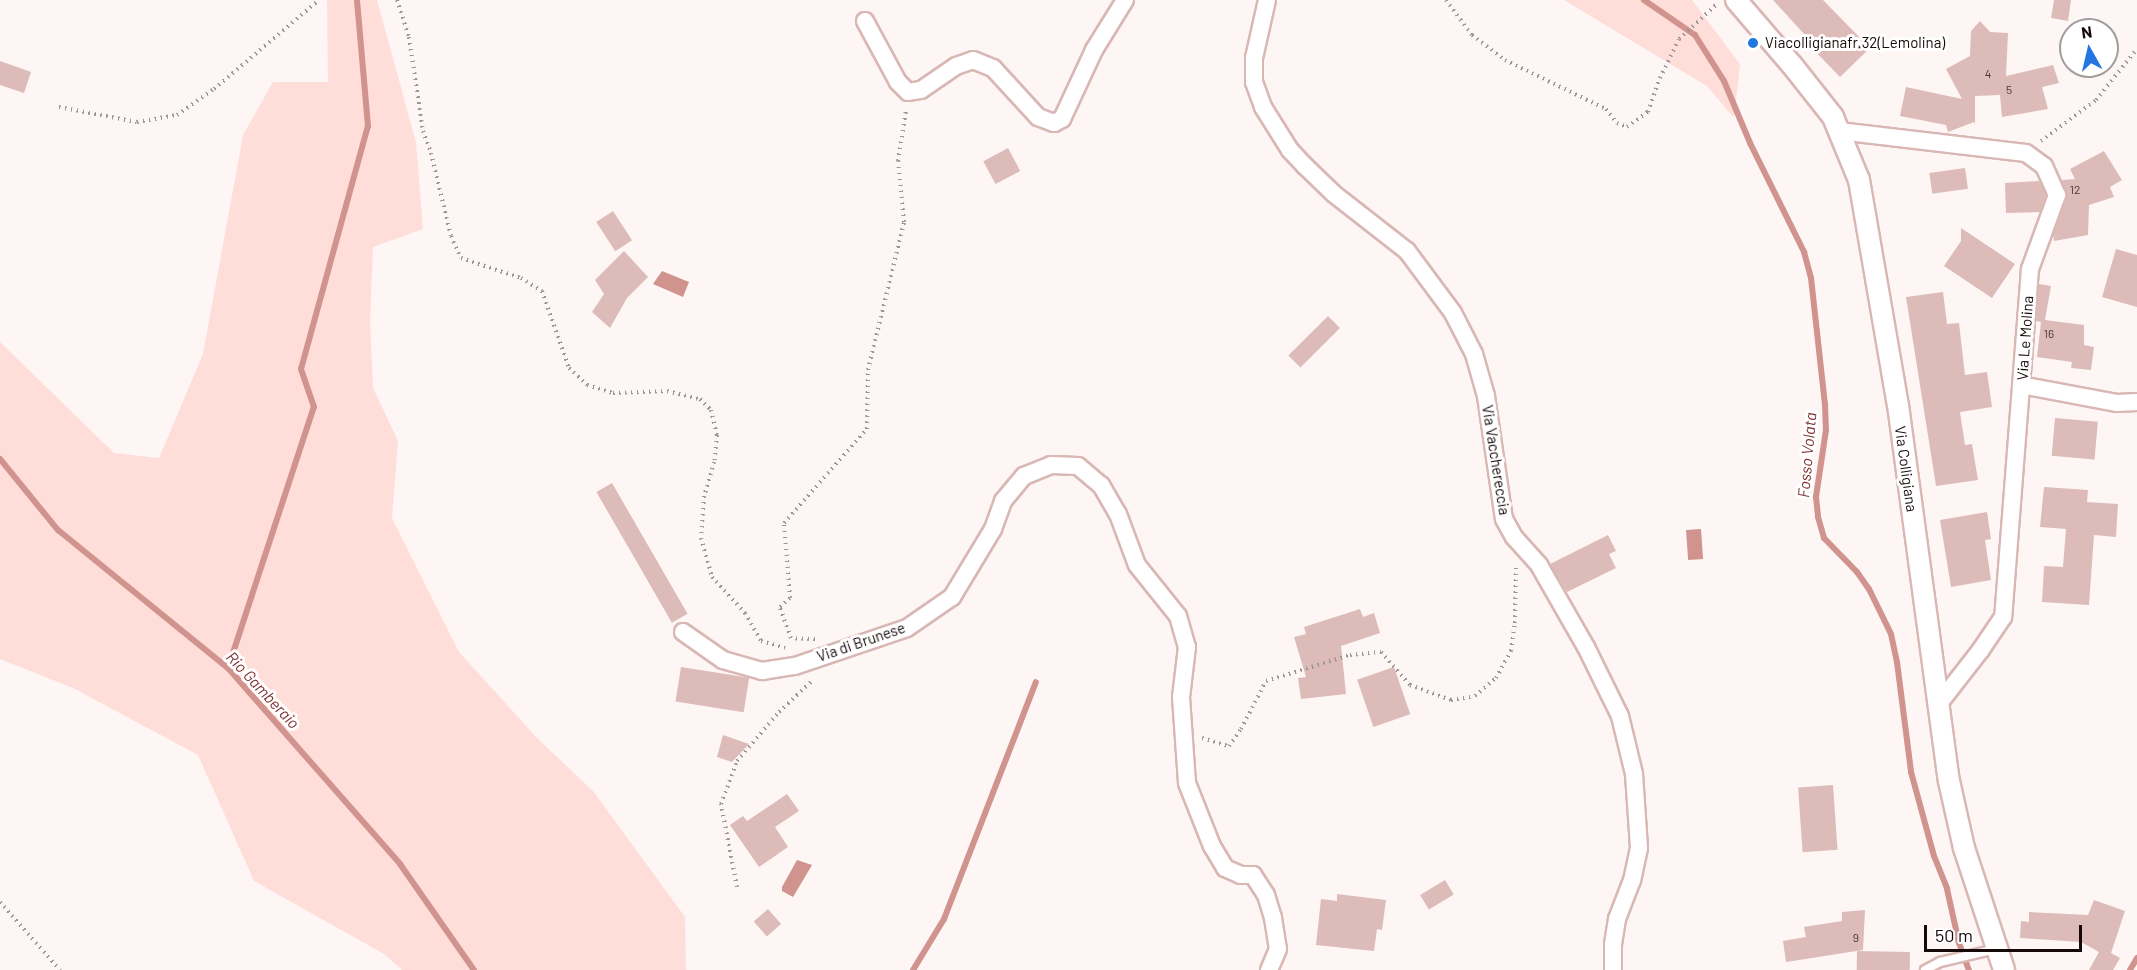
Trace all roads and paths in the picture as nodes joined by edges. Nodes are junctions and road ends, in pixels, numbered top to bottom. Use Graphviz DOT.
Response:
graph roads {
  1 [pos="319,0"];
  2 [pos="397,0"];
  3 [pos="1125,0"];
  4 [pos="1267,0"];
  5 [pos="1446,0"];
  6 [pos="1722,0"];
  7 [pos="1736,0"];
  8 [pos="865,21"];
  9 [pos="2137,49"];
  10 [pos="908,92"];
  11 [pos="59,107"];
  12 [pos="1839,131"];
  13 [pos="2026,153"];
  14 [pos="2021,385"];
  15 [pos="2137,402"];
  16 [pos="1514,537"];
  17 [pos="683,632"];
  18 [pos="824,647"];
  19 [pos="814,679"];
  20 [pos="1937,706"];
  21 [pos="1184,720"];
  22 [pos="737,887"];
  23 [pos="0,902"];
  24 [pos="1996,949"];
  25 [pos="60,970"];
  26 [pos="1269,970"];
  27 [pos="1613,970"];
  28 [pos="1925,970"];
  29 [pos="2004,970"];
  1 -- 11 [label="path"];
  2 -- 18 [label="path"];
  3 -- 10 [label="street"];
  4 -- 16 [label="street, Via Vacchereccia"];
  5 -- 6 [label="path"];
  7 -- 12 [label="street, Via Colligiana"];
  8 -- 10 [label="street"];
  9 -- 13 [label="path"];
  10 -- 18 [label="path"];
  12 -- 13 [label="street"];
  12 -- 20 [label="street, Via Colligiana"];
  13 -- 14 [label="street, Via Le Molina"];
  14 -- 15 [label="street"];
  14 -- 20 [label="street, Via Le Molina"];
  16 -- 21 [label="path"];
  16 -- 27 [label="street, Via Vacchereccia"];
  17 -- 18 [label="street, Via di Brunese"];
  18 -- 21 [label="street, Via di Brunese"];
  19 -- 22 [label="path"];
  20 -- 24 [label="street, Via Colligiana"];
  21 -- 26 [label="street, Via di Brunese"];
  23 -- 25 [label="path"];
  24 -- 28 [label="lane"];
  24 -- 29 [label="street, Via Colligiana"];
}
